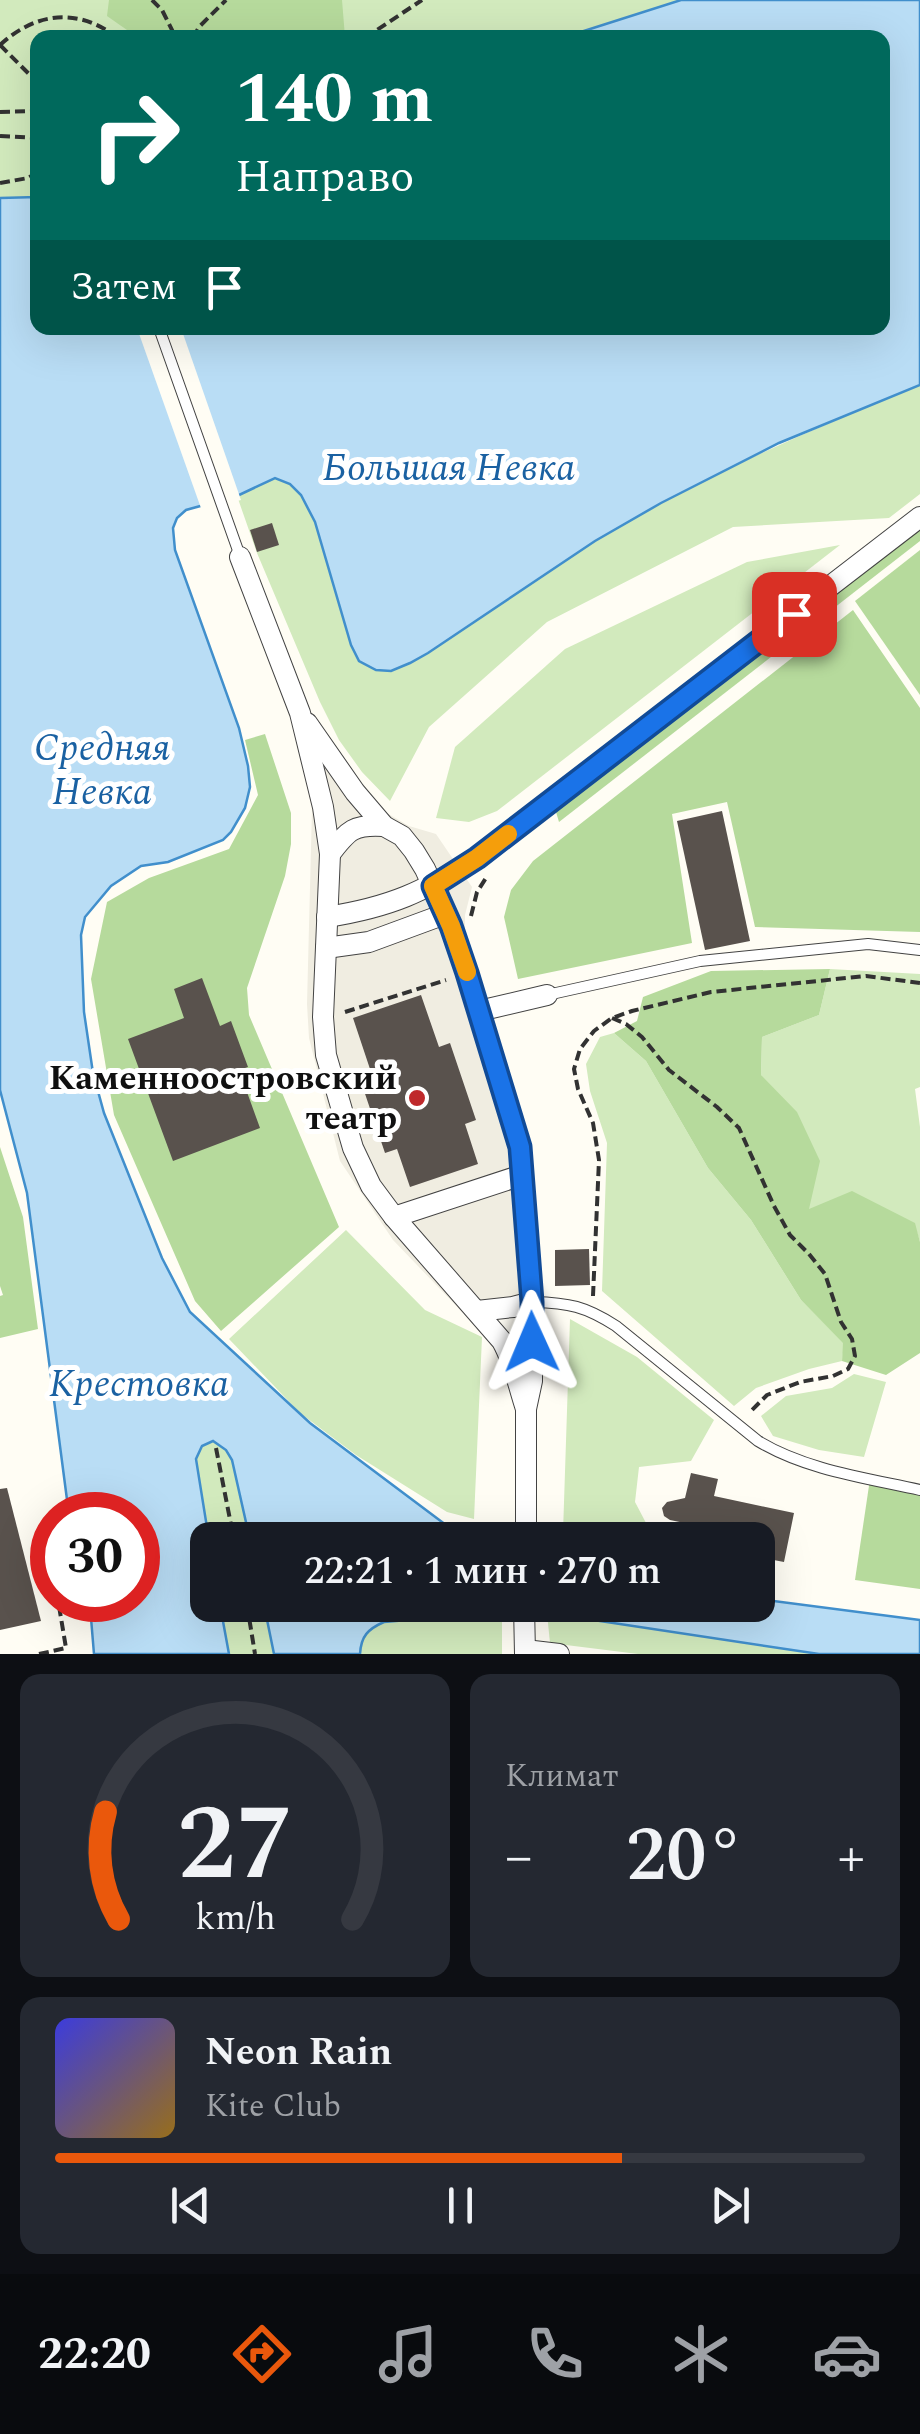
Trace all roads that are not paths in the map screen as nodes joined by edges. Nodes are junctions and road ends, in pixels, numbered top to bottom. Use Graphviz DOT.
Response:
graph roads {
  1 [pos="161,335"];
  2 [pos="920,517"];
  3 [pos="240,557"];
  4 [pos="300,713"];
  5 [pos="384,826"];
  6 [pos="330,854"];
  7 [pos="433,886"];
  8 [pos="445,914"];
  9 [pos="327,917"];
  10 [pos="326,948"];
  11 [pos="920,950"];
  12 [pos="547,995"];
  13 [pos="479,1010"];
  14 [pos="522,1175"];
  15 [pos="394,1217"];
  16 [pos="532,1302"];
  17 [pos="478,1311"];
  18 [pos="526,1409"];
  19 [pos="920,1490"];
  20 [pos="526,1522"];
  21 [pos="524,1622"];
  22 [pos="525,1652"];
  23 [pos="559,1654"];
  1 -- 3 [label="lane"];
  2 -- 7 [label="street"];
  3 -- 4 [label="street"];
  4 -- 5 [label="street"];
  4 -- 6 [label="street"];
  5 -- 6 [label="street"];
  5 -- 7 [label="street"];
  6 -- 9 [label="street"];
  7 -- 8 [label="street"];
  7 -- 9 [label="street"];
  8 -- 10 [label="street"];
  8 -- 13 [label="street"];
  9 -- 10 [label="street"];
  10 -- 15 [label="street"];
  11 -- 12 [label="lane"];
  12 -- 13 [label="street"];
  13 -- 14 [label="street"];
  14 -- 15 [label="street"];
  14 -- 16 [label="street"];
  15 -- 17 [label="street"];
  16 -- 17 [label="street"];
  16 -- 18 [label="street"];
  16 -- 19 [label="lane"];
  17 -- 18 [label="street"];
  18 -- 20 [label="street"];
  21 -- 22 [label="street"];
  22 -- 23 [label="street"];
}
